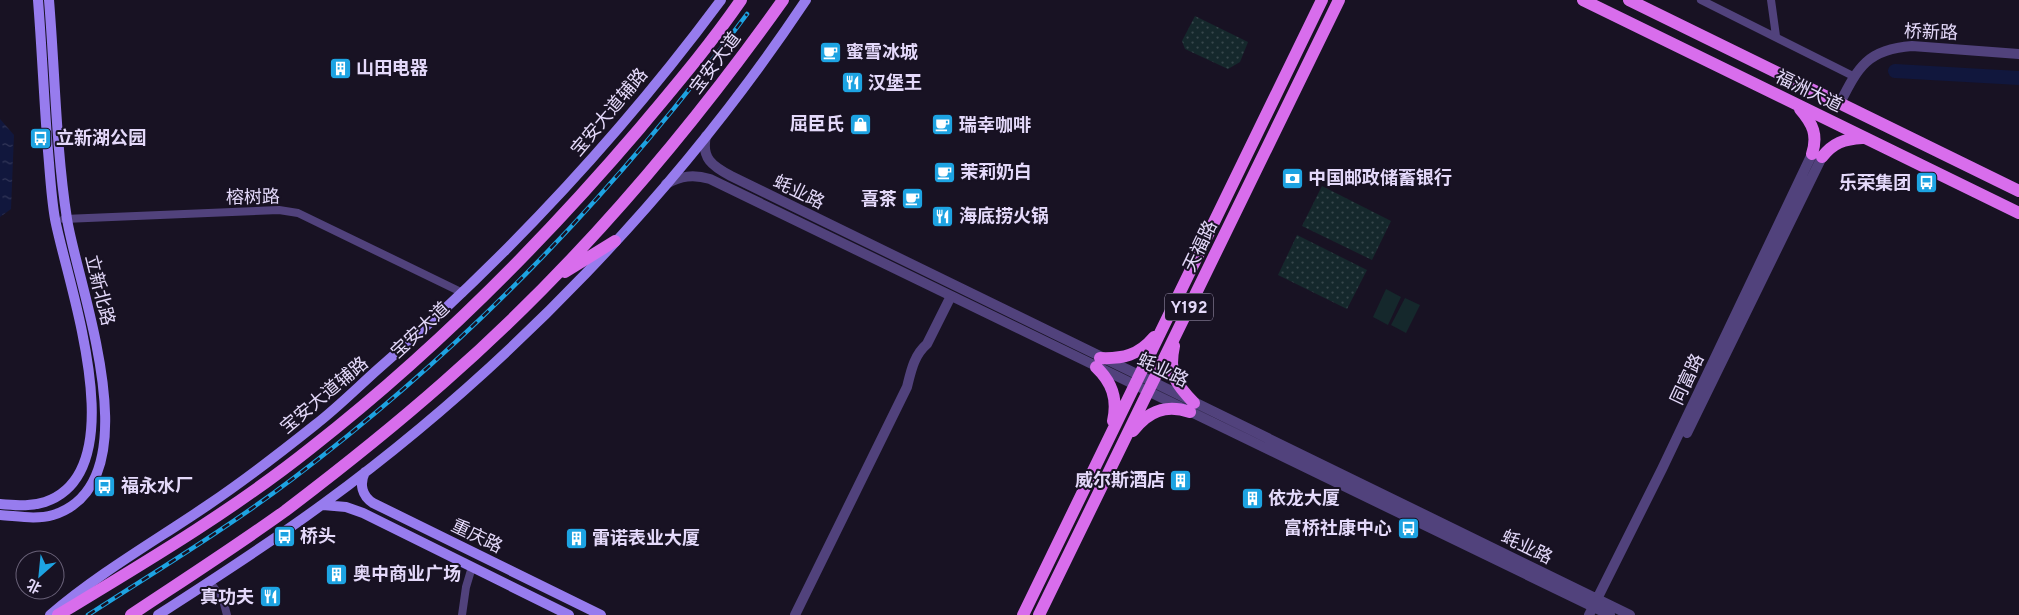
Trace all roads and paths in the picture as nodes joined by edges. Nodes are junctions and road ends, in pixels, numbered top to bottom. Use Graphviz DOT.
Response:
graph roads {
  1 [pos="38,0"];
  2 [pos="49,0"];
  3 [pos="721,0"];
  4 [pos="741,0"];
  5 [pos="783,0"];
  6 [pos="806,0"];
  7 [pos="1322,0"];
  8 [pos="1339,0"];
  9 [pos="1583,0"];
  10 [pos="1629,0"];
  11 [pos="1701,0"];
  12 [pos="1772,0"];
  13 [pos="1776,36"];
  14 [pos="2019,54"];
  15 [pos="1854,76"];
  16 [pos="1840,103"];
  17 [pos="1795,104"];
  18 [pos="706,136"];
  19 [pos="1866,138"];
  20 [pos="1817,156"];
  21 [pos="665,184"];
  22 [pos="2019,191"];
  23 [pos="2019,213"];
  24 [pos="67,219"];
  25 [pos="55,220"];
  26 [pos="615,240"];
  27 [pos="552,279"];
  28 [pos="463,293"];
  29 [pos="951,296"];
  30 [pos="1166,321"];
  31 [pos="1178,330"];
  32 [pos="1098,362"];
  33 [pos="1137,381"];
  34 [pos="1150,387"];
  35 [pos="1192,407"];
  36 [pos="1106,444"];
  37 [pos="1120,450"];
  38 [pos="366,472"];
  39 [pos="0,504"];
  40 [pos="323,504"];
  41 [pos="0,515"];
  42 [pos="424,528"];
  43 [pos="418,540"];
  44 [pos="472,567"];
  45 [pos="210,582"];
  46 [pos="1595,608"];
  47 [pos="50,615"];
  48 [pos="58,615"];
  49 [pos="131,615"];
  50 [pos="158,615"];
  51 [pos="227,615"];
  52 [pos="462,615"];
  53 [pos="569,615"];
  54 [pos="601,615"];
  55 [pos="795,615"];
  56 [pos="1023,615"];
  57 [pos="1039,615"];
  58 [pos="1610,615"];
  59 [pos="1630,615"];
  1 -- 25 [label="main road, 立新北路"];
  2 -- 24 [label="main road, 立新北路"];
  3 -- 28 [label="main road, 宝安大道辅路"];
  4 -- 48 [label="main road, 宝安大道"];
  5 -- 27 [label="main road, 宝安大道"];
  6 -- 18 [label="main road"];
  7 -- 30 [label="main road, 天福路 / Y192"];
  8 -- 31 [label="main road, 天福路 / Y192"];
  9 -- 17 [label="main road, 福洲大道"];
  10 -- 16 [label="main road, 福洲大道"];
  11 -- 13 [label="street"];
  12 -- 13 [label="street"];
  13 -- 15 [label="street"];
  14 -- 15 [label="street, 桥新路"];
  15 -- 16 [label="street, 桥新路"];
  16 -- 22 [label="main road, 福洲大道"];
  17 -- 19 [label="main road, 福洲大道"];
  17 -- 20 [label="main road"];
  18 -- 21 [label="main road"];
  18 -- 32 [label="street, 蚝业路"];
  19 -- 20 [label="main road"];
  19 -- 23 [label="main road, 福洲大道"];
  20 -- 46 [label="street, 同富路"];
  21 -- 26 [label="main road"];
  21 -- 29 [label="street, 蚝业路"];
  24 -- 25 [label="street, 榕树路"];
  24 -- 28 [label="street, 榕树路"];
  24 -- 41 [label="main road, 立新北路"];
  25 -- 39 [label="main road, 立新北路"];
  26 -- 27 [label="main road"];
  26 -- 38 [label="main road"];
  27 -- 49 [label="main road, 宝安大道"];
  28 -- 47 [label="main road, 宝安大道辅路"];
  29 -- 32 [label="street, 蚝业路"];
  29 -- 55 [label="street"];
  30 -- 32 [label="main road"];
  30 -- 33 [label="main road, 天福路 / Y192"];
  31 -- 34 [label="main road, 天福路 / Y192"];
  31 -- 35 [label="main road"];
  32 -- 33 [label="street, 蚝业路"];
  32 -- 36 [label="main road"];
  33 -- 34 [label="street, 蚝业路"];
  33 -- 36 [label="main road, 天福路 / Y192"];
  34 -- 35 [label="street, 蚝业路"];
  34 -- 37 [label="main road, 天福路 / Y192"];
  35 -- 37 [label="main road"];
  35 -- 46 [label="street, 蚝业路"];
  36 -- 56 [label="main road, 天福路 / Y192"];
  37 -- 57 [label="main road, 天福路 / Y192"];
  38 -- 40 [label="main road"];
  38 -- 42 [label="main road, 重庆路"];
  40 -- 43 [label="main road, 重庆路"];
  40 -- 45 [label="main road"];
  42 -- 43 [label="main road"];
  42 -- 54 [label="main road, 重庆路"];
  43 -- 44 [label="main road, 重庆路"];
  44 -- 52 [label="street"];
  44 -- 53 [label="main road, 重庆路"];
  45 -- 50 [label="main road"];
  45 -- 51 [label="street"];
  46 -- 58 [label="street, 蚝业路"];
  46 -- 59 [label="street, 蚝业路"];
}
